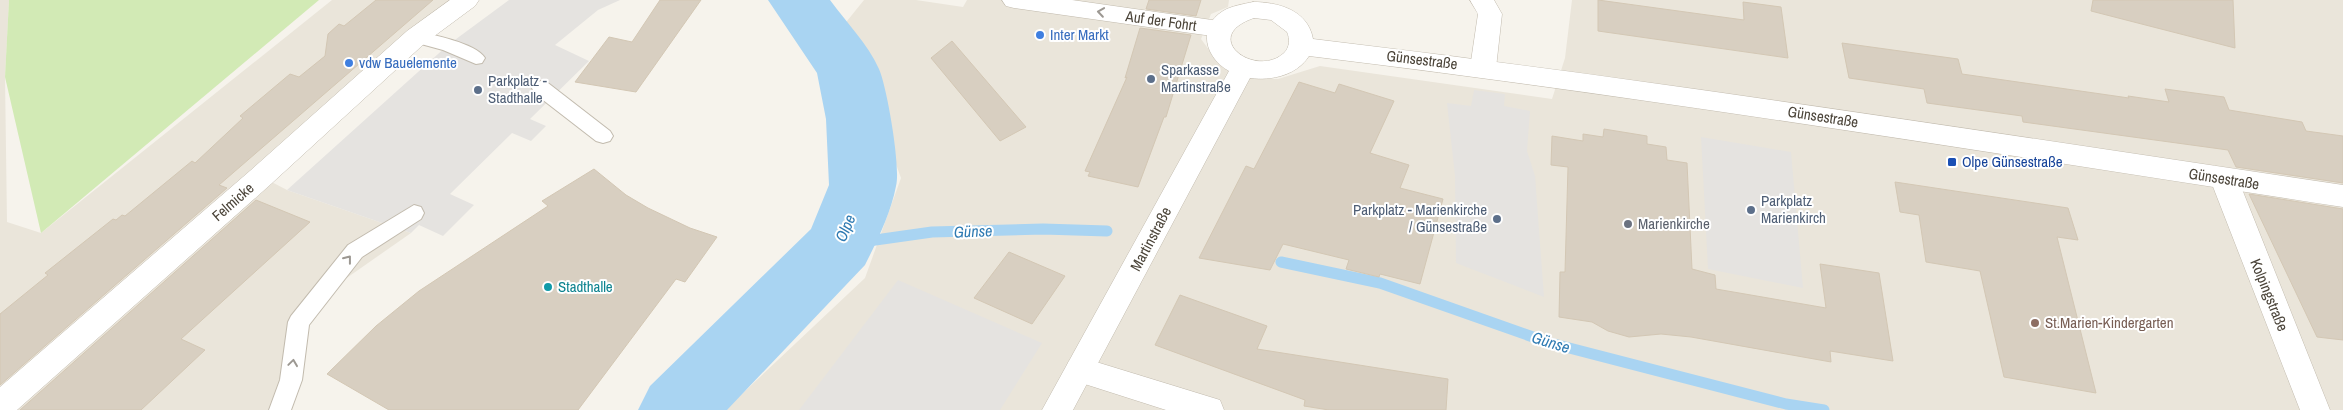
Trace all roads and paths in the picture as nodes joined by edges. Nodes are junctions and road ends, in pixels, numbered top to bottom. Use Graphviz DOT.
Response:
graph roads {
  1 [pos="468,0"];
  2 [pos="1014,0"];
  3 [pos="1482,0"];
  4 [pos="1266,5"];
  5 [pos="1219,29"];
  6 [pos="416,37"];
  7 [pos="1302,46"];
  8 [pos="476,58"];
  9 [pos="1243,68"];
  10 [pos="1483,68"];
  11 [pos="541,88"];
  12 [pos="603,136"];
  13 [pos="2224,179"];
  14 [pos="2343,196"];
  15 [pos="414,214"];
  16 [pos="1080,370"];
  17 [pos="0,406"];
  18 [pos="280,410"];
  19 [pos="1057,410"];
  20 [pos="1209,410"];
  21 [pos="2315,410"];
  1 -- 6 [label="street, Felmicke"];
  5 -- 2 [label="street, Auf der Fohrt, one-way"];
  3 -- 10 [label="street"];
  4 -- 5 [label="street"];
  4 -- 7 [label="street"];
  5 -- 9 [label="street"];
  6 -- 8 [label="lane"];
  6 -- 17 [label="street, Felmicke"];
  7 -- 9 [label="street"];
  7 -- 10 [label="street, Günsestraße"];
  9 -- 16 [label="street, Martinstraße"];
  10 -- 13 [label="street, Günsestraße"];
  11 -- 12 [label="lane"];
  13 -- 14 [label="street, Günsestraße"];
  13 -- 21 [label="street, Kolpingstraße"];
  18 -- 15 [label="lane, one-way"];
  16 -- 19 [label="street, Martinstraße"];
  16 -- 20 [label="street"];
}
